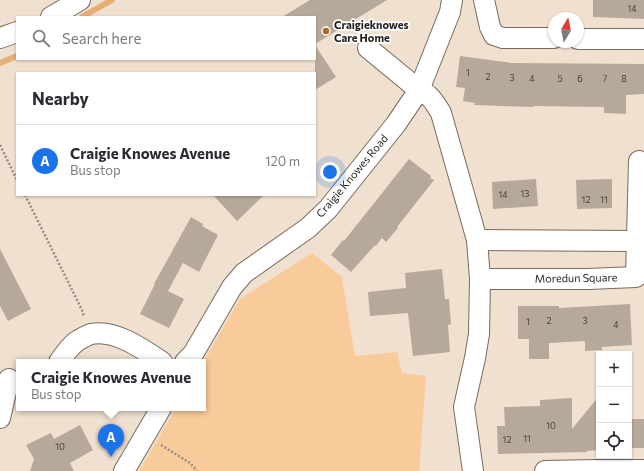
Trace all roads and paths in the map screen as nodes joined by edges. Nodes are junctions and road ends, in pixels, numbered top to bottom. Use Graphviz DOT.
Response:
graph roads {
  1 [pos="80,0"];
  2 [pos="452,0"];
  3 [pos="484,0"];
  4 [pos="53,16"];
  5 [pos="16,32"];
  6 [pos="0,38"];
  7 [pos="548,38"];
  8 [pos="584,39"];
  9 [pos="644,39"];
  10 [pos="368,48"];
  11 [pos="419,90"];
  12 [pos="0,145"];
  13 [pos="639,161"];
  14 [pos="16,178"];
  15 [pos="25,196"];
  16 [pos="477,240"];
  17 [pos="637,241"];
  18 [pos="480,279"];
  19 [pos="82,310"];
  20 [pos="62,359"];
  21 [pos="157,359"];
  22 [pos="188,359"];
  23 [pos="9,377"];
  24 [pos="159,411"];
  25 [pos="0,418"];
  26 [pos="145,436"];
  27 [pos="644,470"];
  28 [pos="124,471"];
  29 [pos="197,471"];
  30 [pos="473,471"];
  31 [pos="545,471"];
  1 -- 4 [label="street"];
  2 -- 11 [label="street, Craigie Knowes Road"];
  3 -- 7 [label="street"];
  5 -- 6 [label="street"];
  8 -- 9 [label="street"];
  10 -- 11 [label="street"];
  11 -- 16 [label="street"];
  11 -- 22 [label="street, Craigie Knowes Road"];
  12 -- 14 [label="path"];
  13 -- 17 [label="street, Moredun Square"];
  15 -- 19 [label="path"];
  16 -- 17 [label="street"];
  16 -- 18 [label="street"];
  17 -- 18 [label="street, Moredun Square"];
  18 -- 30 [label="street"];
  20 -- 21 [label="street"];
  23 -- 25 [label="street"];
  24 -- 26 [label="street"];
  26 -- 28 [label="street"];
  26 -- 29 [label="path"];
  27 -- 31 [label="street"];
}
